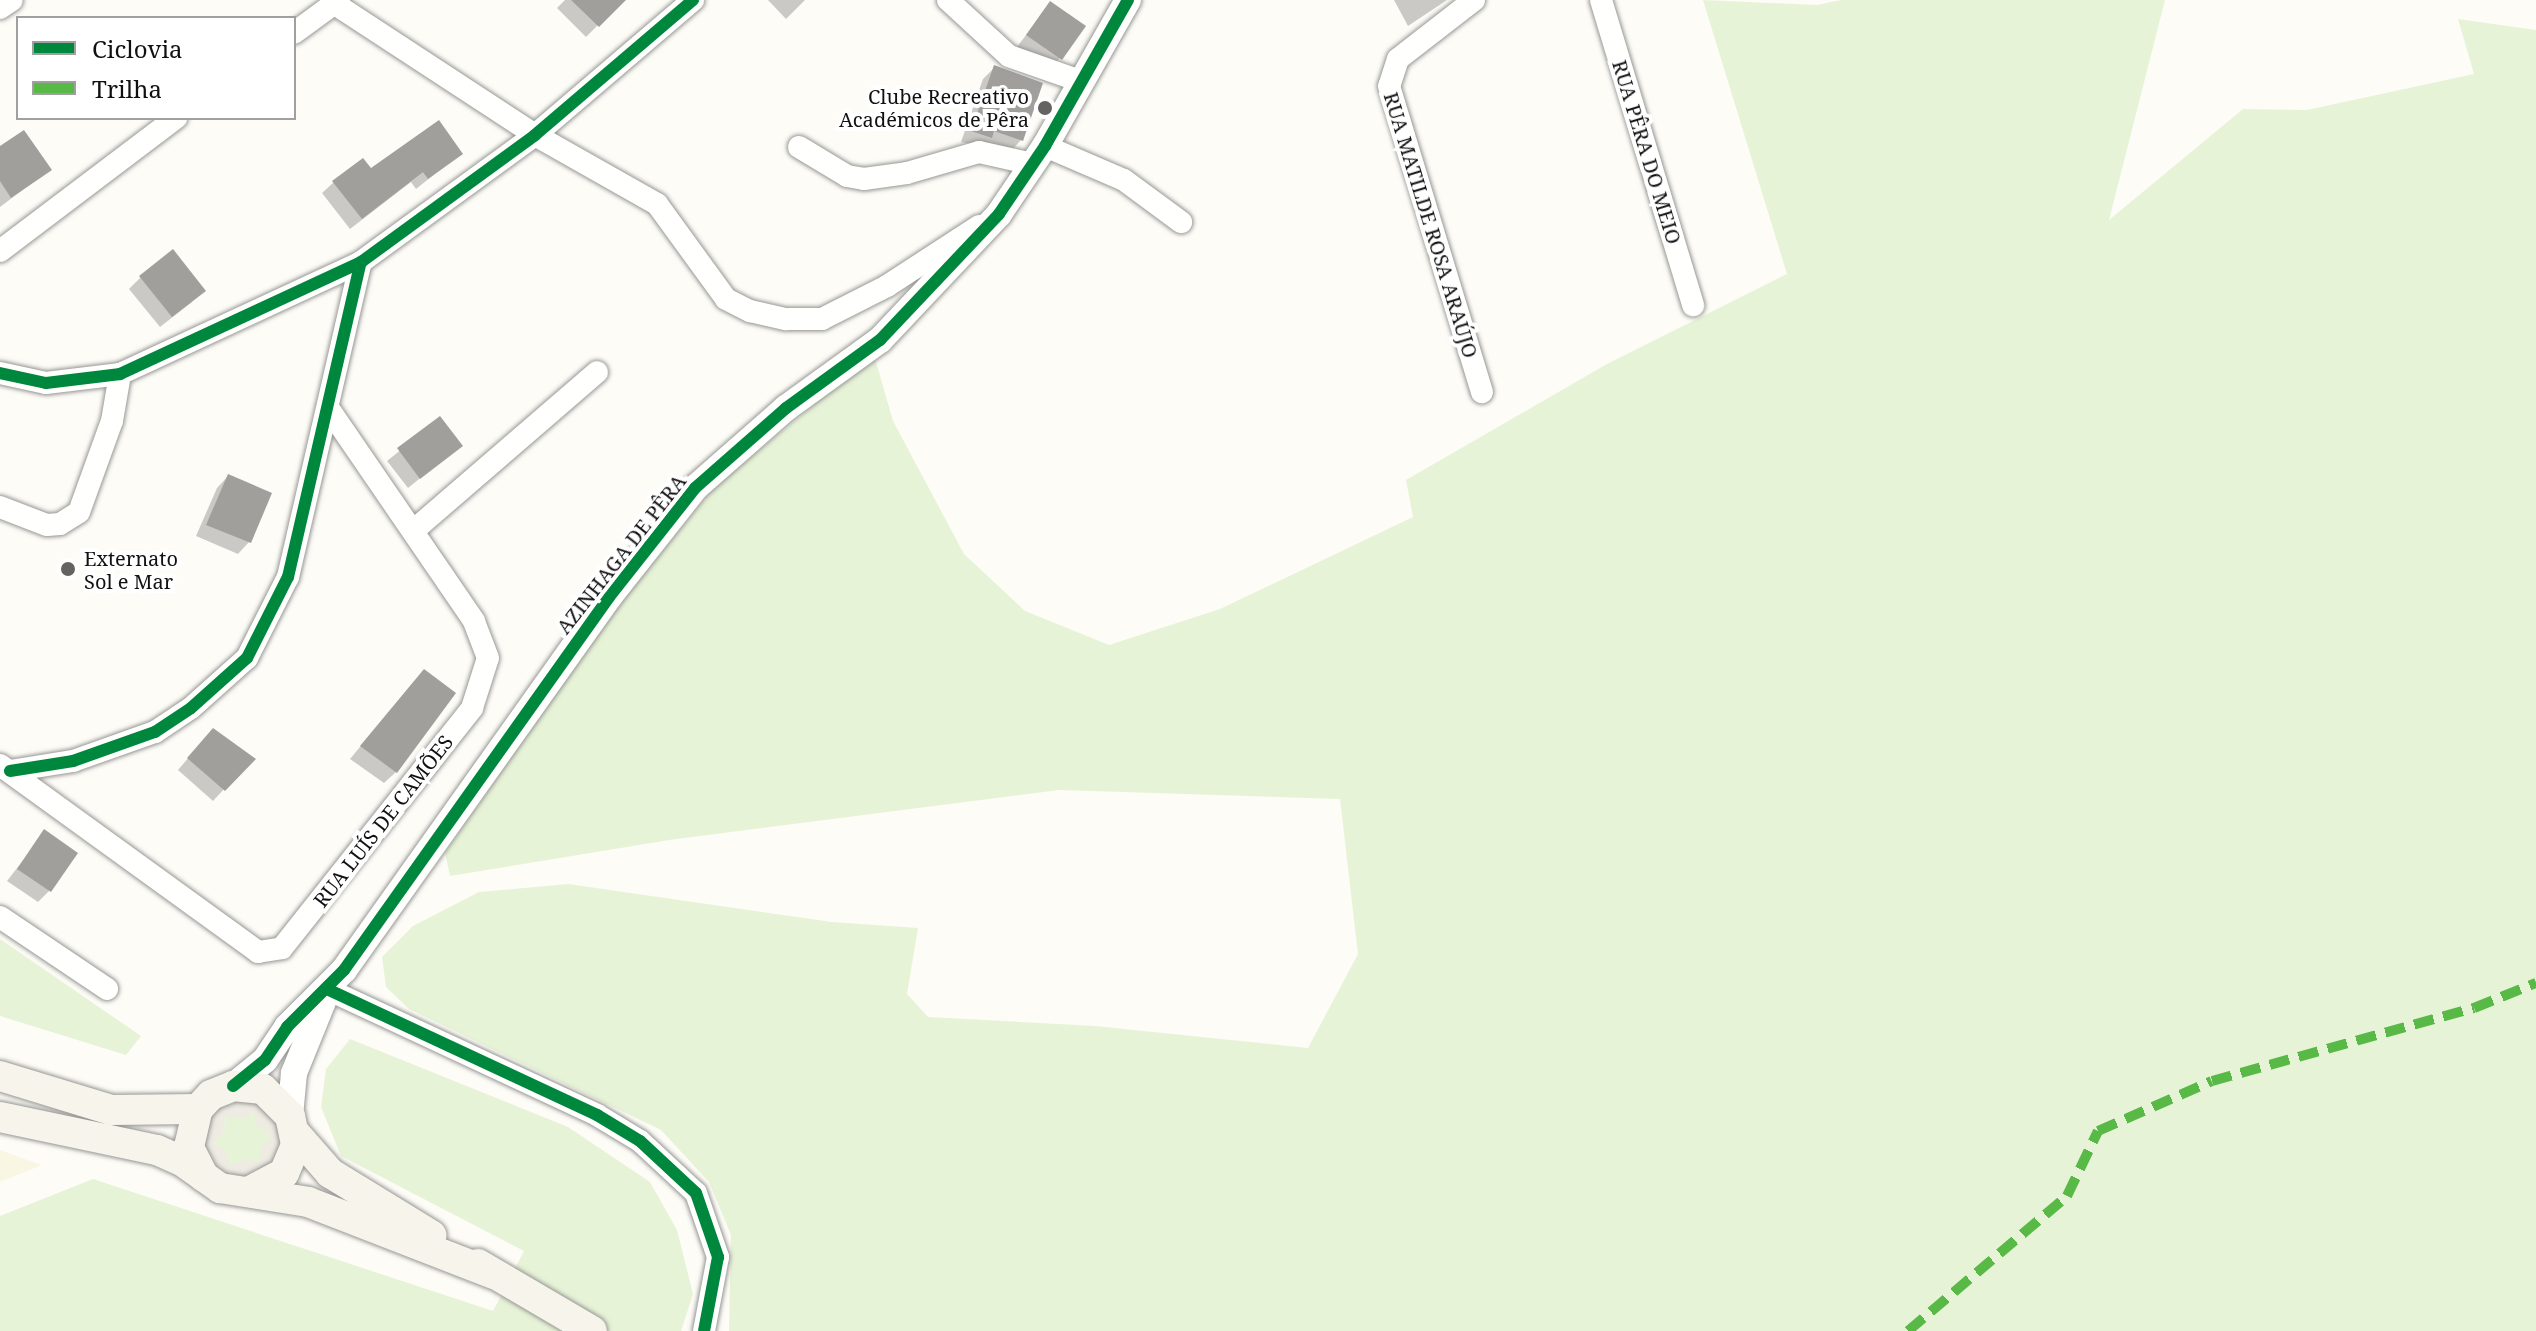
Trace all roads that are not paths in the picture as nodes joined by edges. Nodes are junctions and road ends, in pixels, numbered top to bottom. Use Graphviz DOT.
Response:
graph roads {
  1 [pos="12,0"];
  2 [pos="693,0"];
  3 [pos="948,0"];
  4 [pos="1128,0"];
  5 [pos="1474,0"];
  6 [pos="1601,0"];
  7 [pos="337,2"];
  8 [pos="0,8"];
  9 [pos="296,32"];
  10 [pos="1080,81"];
  11 [pos="173,120"];
  12 [pos="535,135"];
  13 [pos="799,147"];
  14 [pos="1039,155"];
  15 [pos="999,214"];
  16 [pos="1181,222"];
  17 [pos="0,251"];
  18 [pos="361,262"];
  19 [pos="1693,305"];
  20 [pos="597,372"];
  21 [pos="0,373"];
  22 [pos="120,374"];
  23 [pos="1482,392"];
  24 [pos="328,408"];
  25 [pos="0,507"];
  26 [pos="413,531"];
  27 [pos="5,768"];
  28 [pos="0,917"];
  29 [pos="107,989"];
  30 [pos="327,989"];
  31 [pos="0,1076"];
  32 [pos="233,1086"];
  33 [pos="198,1109"];
  34 [pos="0,1117"];
  35 [pos="293,1125"];
  36 [pos="211,1182"];
  37 [pos="243,1193"];
  38 [pos="494,1274"];
  39 [pos="592,1331"];
  40 [pos="704,1331"];
  1 -- 8 [label="street"];
  2 -- 12 [label="street"];
  3 -- 10 [label="street"];
  4 -- 10 [label="street, AZINHAGA DE PÊRA"];
  5 -- 23 [label="street, RUA MATILDE ROSA ARAÚJO"];
  6 -- 19 [label="street, RUA PÊRA DO MEIO"];
  7 -- 9 [label="street"];
  7 -- 12 [label="street"];
  10 -- 14 [label="street, AZINHAGA DE PÊRA"];
  11 -- 17 [label="street"];
  12 -- 15 [label="street"];
  12 -- 18 [label="street"];
  13 -- 14 [label="street"];
  14 -- 15 [label="street, AZINHAGA DE PÊRA"];
  14 -- 16 [label="street"];
  15 -- 30 [label="street, AZINHAGA DE PÊRA"];
  18 -- 22 [label="street"];
  18 -- 24 [label="street"];
  20 -- 26 [label="street"];
  21 -- 22 [label="street"];
  22 -- 25 [label="street"];
  24 -- 26 [label="street, RUA LUÍS DE CAMÕES"];
  24 -- 27 [label="street"];
  26 -- 27 [label="street, RUA LUÍS DE CAMÕES"];
  28 -- 29 [label="street"];
  30 -- 32 [label="street, AZINHAGA DE PÊRA"];
  30 -- 35 [label="street, AZINHAGA DE PÊRA"];
  30 -- 40 [label="street"];
  31 -- 33 [label="main road"];
  32 -- 33 [label="main road"];
  32 -- 35 [label="main road"];
  33 -- 36 [label="main road"];
  34 -- 36 [label="main road"];
  35 -- 37 [label="main road"];
  35 -- 38 [label="main road"];
  36 -- 37 [label="main road"];
  37 -- 38 [label="main road"];
  38 -- 39 [label="main road"];
}
